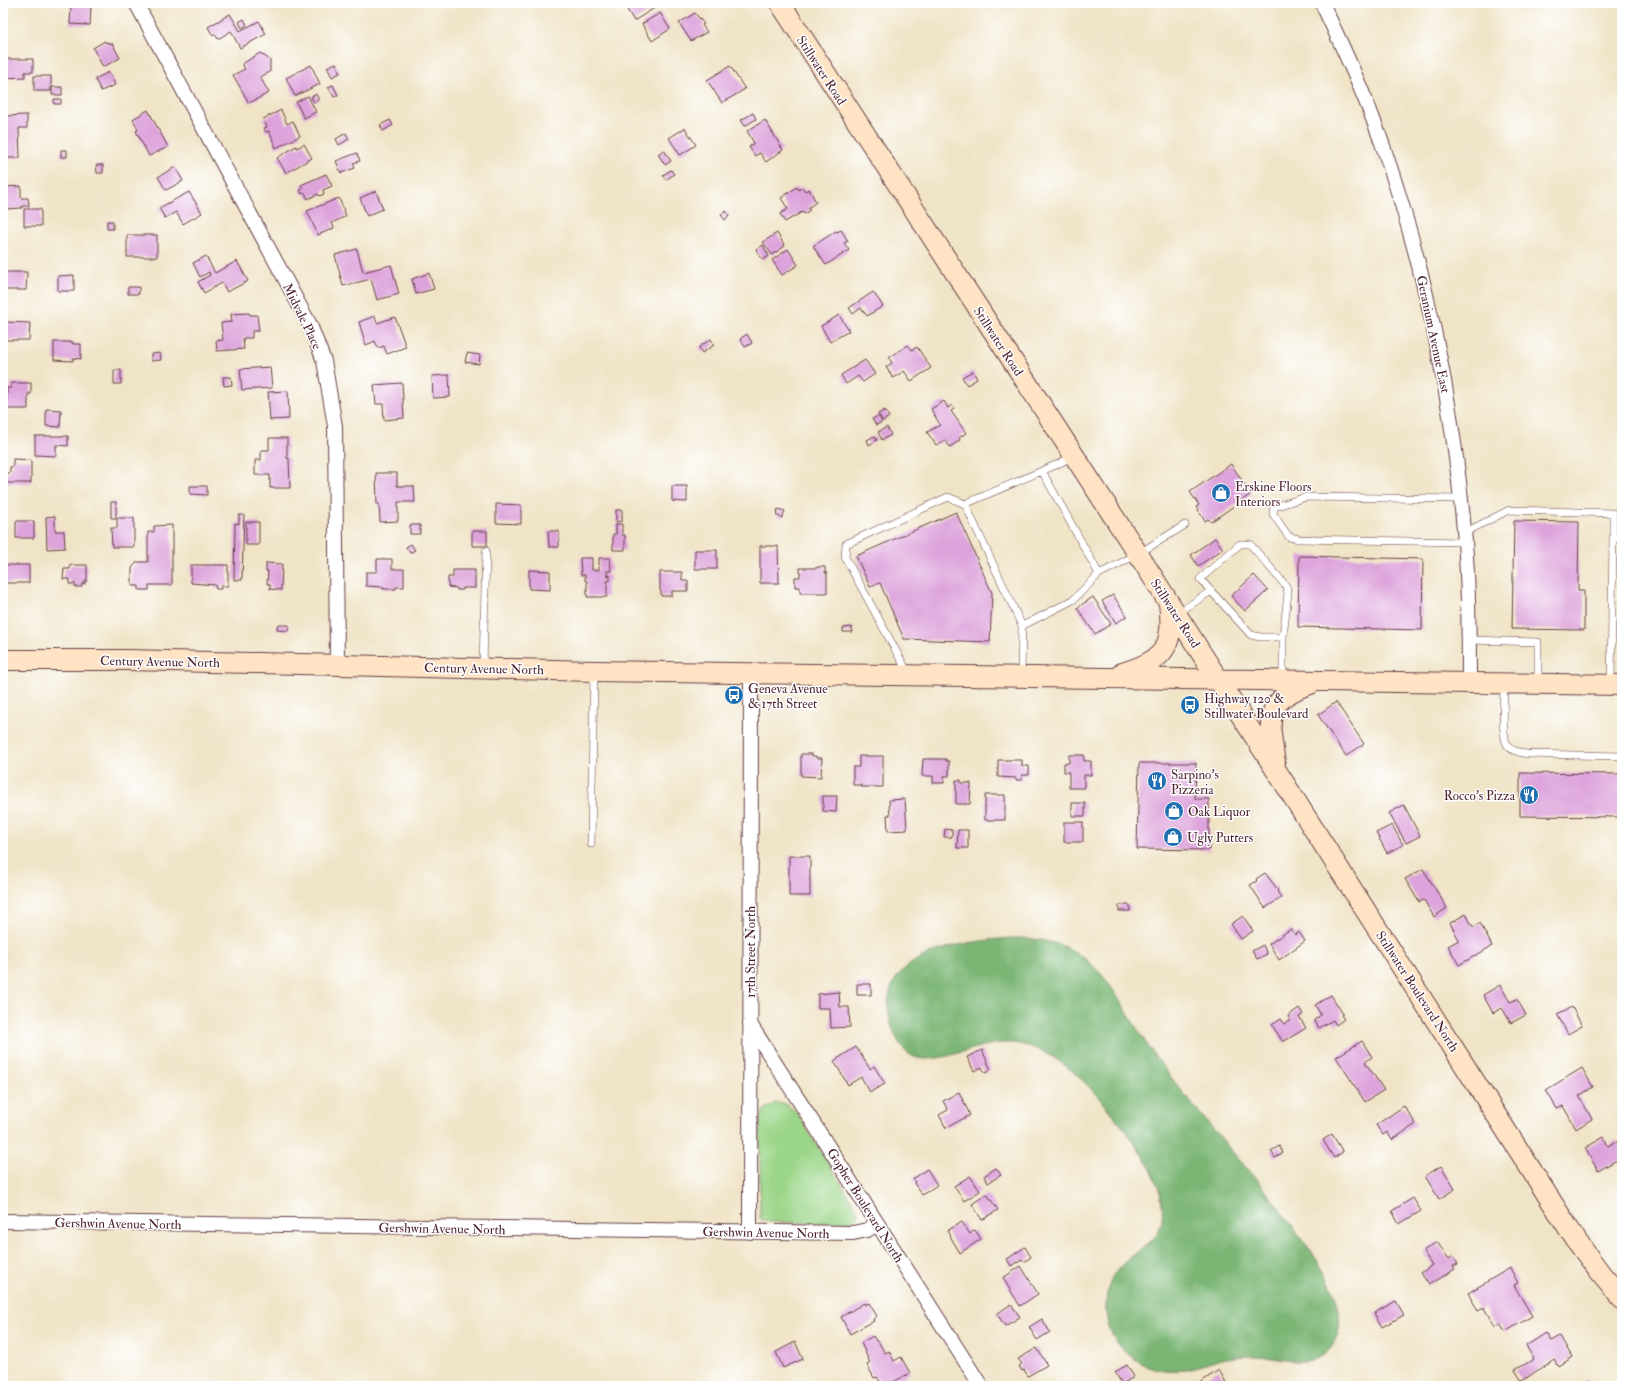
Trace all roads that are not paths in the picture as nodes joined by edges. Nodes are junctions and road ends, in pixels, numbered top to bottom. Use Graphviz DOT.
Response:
graph roads {
  1 [pos="136,3"];
  2 [pos="780,3"];
  3 [pos="1322,3"];
  4 [pos="1074,456"];
  5 [pos="1042,471"];
  6 [pos="1461,499"];
  7 [pos="965,504"];
  8 [pos="1185,525"];
  9 [pos="1465,537"];
  10 [pos="1613,538"];
  11 [pos="1622,538"];
  12 [pos="486,551"];
  13 [pos="1138,554"];
  14 [pos="1099,574"];
  15 [pos="1211,591"];
  16 [pos="1173,608"];
  17 [pos="1022,626"];
  18 [pos="1283,637"];
  19 [pos="1469,640"];
  20 [pos="3,660"];
  21 [pos="337,664"];
  22 [pos="484,668"];
  23 [pos="594,671"];
  24 [pos="751,672"];
  25 [pos="910,676"];
  26 [pos="1021,677"];
  27 [pos="1105,678"];
  28 [pos="1218,680"];
  29 [pos="1283,680"];
  30 [pos="1321,681"];
  31 [pos="1469,683"];
  32 [pos="1504,683"];
  33 [pos="1538,684"];
  34 [pos="1616,685"];
  35 [pos="1622,756"];
  36 [pos="1276,769"];
  37 [pos="591,844"];
  38 [pos="750,1024"];
  39 [pos="3,1221"];
  40 [pos="878,1224"];
  41 [pos="750,1232"];
  42 [pos="1622,1299"];
  43 [pos="981,1386"];
  1 -- 21 [label="street, Midvale Place"];
  2 -- 4 [label="main road, Stillwater Road"];
  3 -- 6 [label="street, Geranium Avenue East"];
  4 -- 5 [label="lane"];
  4 -- 13 [label="main road, Stillwater Road"];
  5 -- 7 [label="lane"];
  5 -- 14 [label="lane"];
  6 -- 9 [label="street, Geranium Avenue East"];
  6 -- 9 [label="lane"];
  7 -- 17 [label="lane"];
  7 -- 25 [label="lane"];
  8 -- 13 [label="lane"];
  9 -- 10 [label="lane"];
  9 -- 19 [label="street, Geranium Avenue East"];
  10 -- 11 [label="lane"];
  10 -- 34 [label="lane"];
  12 -- 22 [label="lane"];
  13 -- 14 [label="lane"];
  13 -- 16 [label="main road, Stillwater Road"];
  14 -- 17 [label="lane"];
  15 -- 16 [label="lane"];
  15 -- 18 [label="lane"];
  15 -- 18 [label="lane"];
  16 -- 27 [label="main road"];
  16 -- 28 [label="main road, Stillwater Road"];
  17 -- 26 [label="lane"];
  18 -- 29 [label="lane"];
  19 -- 31 [label="street, Geranium Avenue East"];
  19 -- 33 [label="lane"];
  20 -- 21 [label="main road, Century Avenue North"];
  21 -- 22 [label="main road, Century Avenue North"];
  22 -- 23 [label="main road, Century Avenue North"];
  23 -- 24 [label="main road, Century Avenue North"];
  23 -- 37 [label="lane"];
  24 -- 25 [label="main road, Century Avenue North"];
  24 -- 38 [label="street, 17th Street North"];
  25 -- 26 [label="main road, Century Avenue North"];
  26 -- 27 [label="main road, Century Avenue North"];
  27 -- 28 [label="main road, Century Avenue North"];
  28 -- 29 [label="main road, Century Avenue North"];
  28 -- 36 [label="main road, Stillwater Boulevard North"];
  29 -- 30 [label="main road, Century Avenue North"];
  30 -- 31 [label="main road, Century Avenue North"];
  30 -- 36 [label="main road"];
  31 -- 32 [label="main road, Century Avenue North"];
  32 -- 33 [label="main road"];
  32 -- 35 [label="lane"];
  33 -- 34 [label="main road"];
  36 -- 42 [label="main road, Stillwater Boulevard North"];
  38 -- 40 [label="street, Gopher Boulevard North"];
  38 -- 41 [label="street, 17th Street North"];
  39 -- 41 [label="street, Gershwin Avenue North"];
  40 -- 41 [label="street, Gershwin Avenue North"];
  40 -- 43 [label="street, Gopher Boulevard North"];
}
